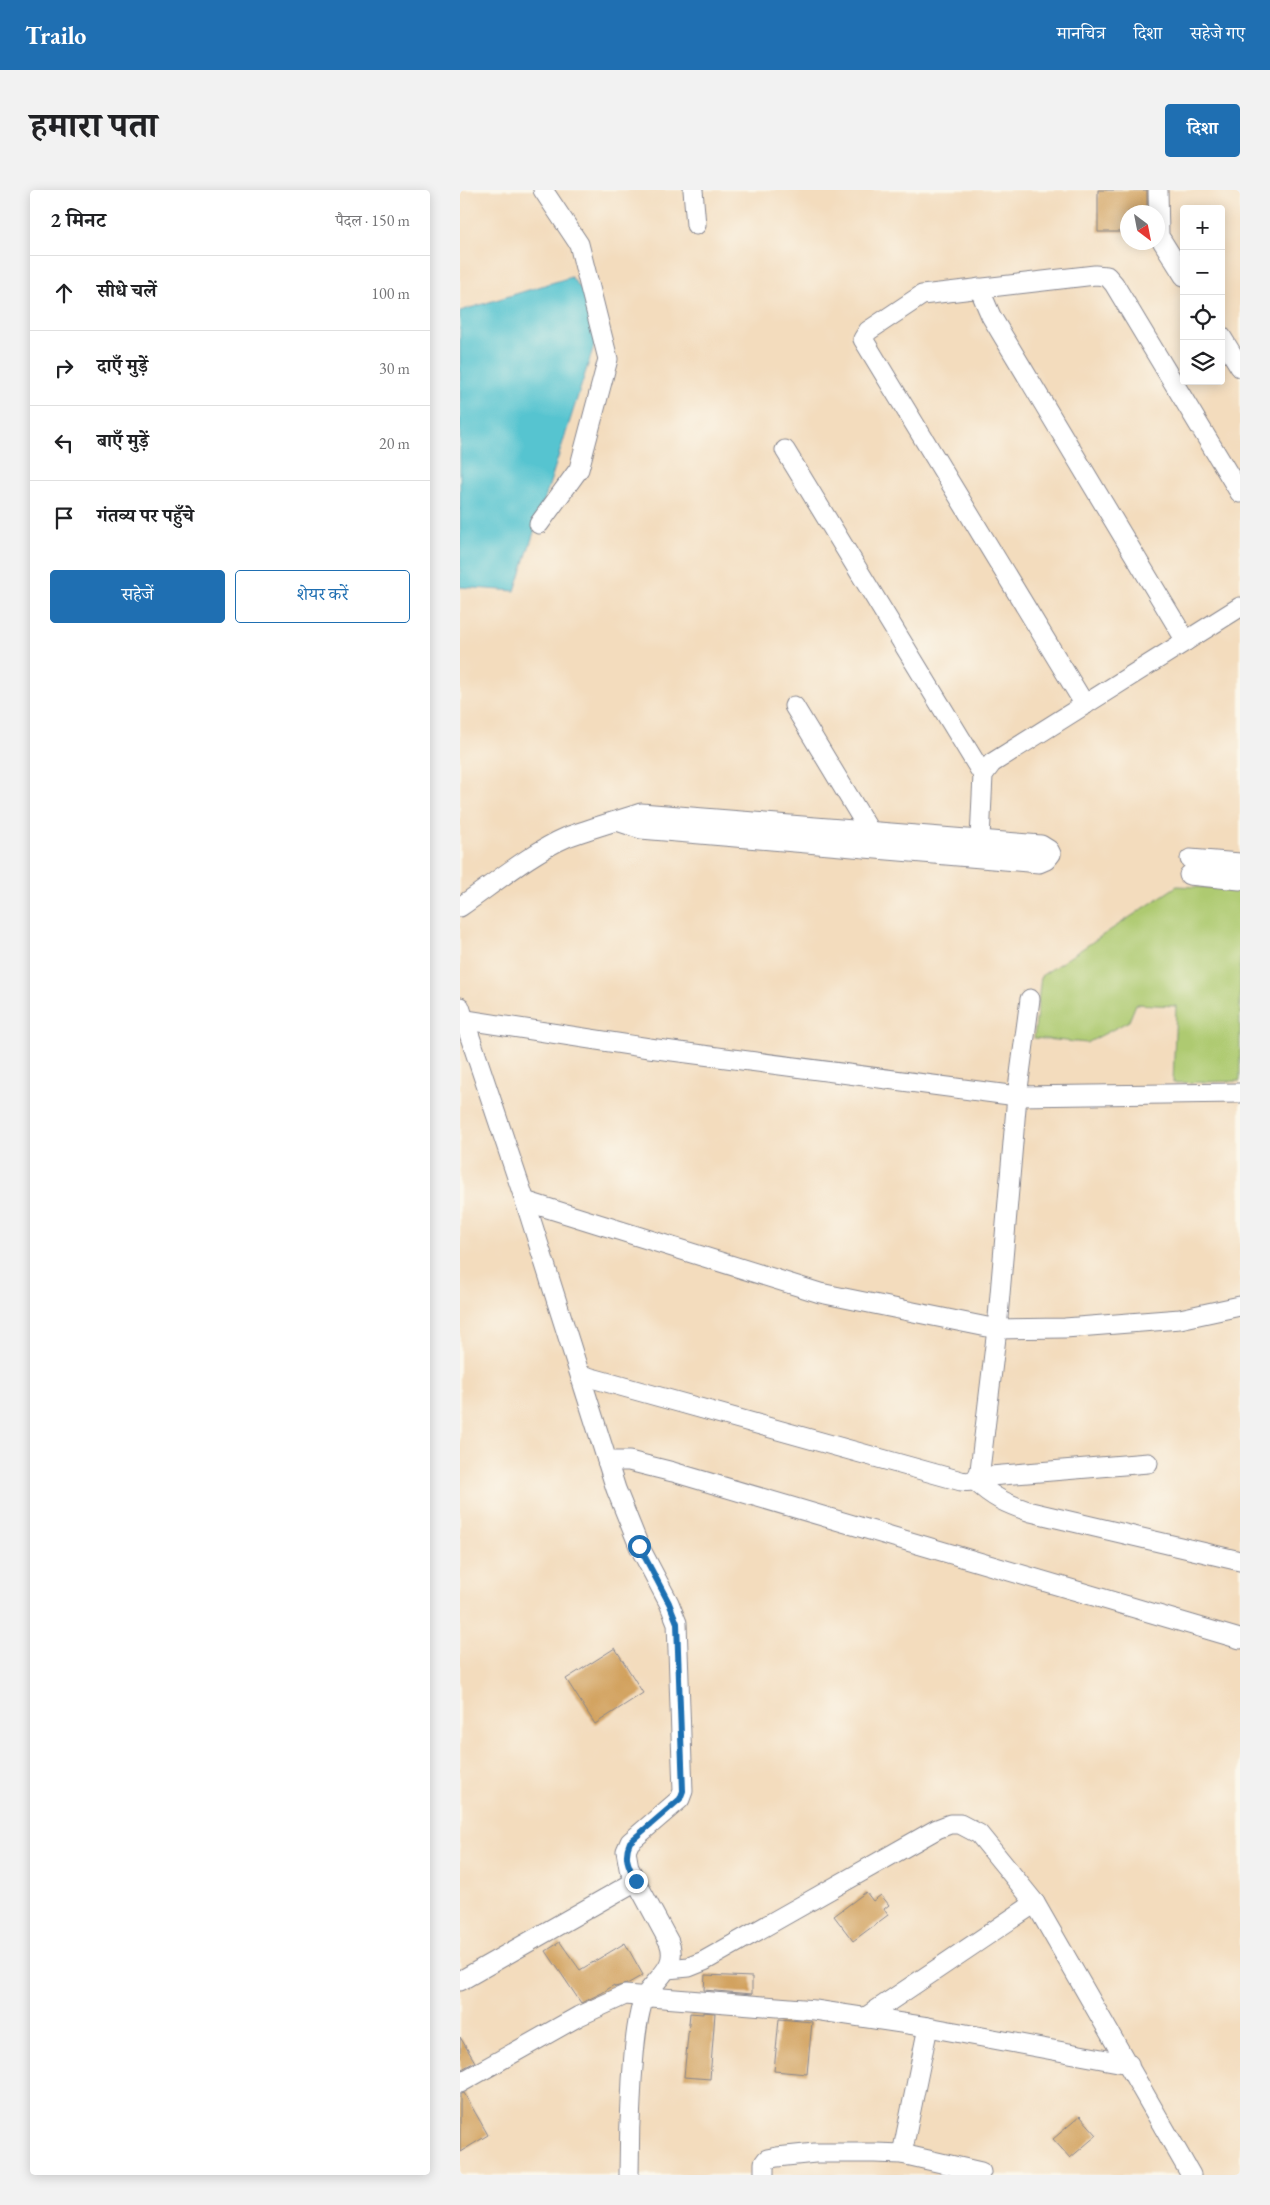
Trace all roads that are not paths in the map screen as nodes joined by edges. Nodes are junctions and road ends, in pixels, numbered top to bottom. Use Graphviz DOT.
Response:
graph roads {
  1 [pos="543,190"];
  2 [pos="693,190"];
  3 [pos="1158,190"];
  4 [pos="696,225"];
  5 [pos="1180,270"];
  6 [pos="979,288"];
  7 [pos="1224,340"];
  8 [pos="1240,366"];
  9 [pos="785,450"];
  10 [pos="1240,493"];
  11 [pos="539,524"];
  12 [pos="1240,607"];
  13 [pos="1186,641"];
  14 [pos="1085,705"];
  15 [pos="794,706"];
  16 [pos="983,775"];
  17 [pos="617,821"];
  18 [pos="869,830"];
  19 [pos="980,839"];
  20 [pos="1240,863"];
  21 [pos="1240,880"];
  22 [pos="460,907"];
  23 [pos="1030,999"];
  24 [pos="461,1015"];
  25 [pos="1240,1093"];
  26 [pos="1017,1096"];
  27 [pos="526,1201"];
  28 [pos="1240,1306"];
  29 [pos="997,1329"];
  30 [pos="581,1375"];
  31 [pos="608,1461"];
  32 [pos="1148,1463"];
  33 [pos="976,1478"];
  34 [pos="1240,1561"];
  35 [pos="1240,1639"];
  36 [pos="636,1881"];
  37 [pos="1035,1902"];
  38 [pos="667,1969"];
  39 [pos="460,1981"];
  40 [pos="645,1996"];
  41 [pos="866,2017"];
  42 [pos="928,2026"];
  43 [pos="1129,2064"];
  44 [pos="460,2083"];
  45 [pos="902,2154"];
  46 [pos="981,2172"];
  47 [pos="628,2175"];
  48 [pos="764,2175"];
  49 [pos="1191,2175"];
  1 -- 11 [label="street"];
  2 -- 4 [label="street"];
  3 -- 5 [label="street"];
  6 -- 10 [label="street"];
  6 -- 13 [label="street"];
  6 -- 14 [label="street"];
  7 -- 8 [label="street"];
  9 -- 16 [label="street"];
  12 -- 13 [label="street"];
  13 -- 14 [label="street"];
  14 -- 16 [label="street"];
  15 -- 18 [label="street"];
  16 -- 19 [label="street"];
  17 -- 18 [label="street"];
  17 -- 19 [label="street"];
  17 -- 22 [label="street"];
  18 -- 19 [label="street"];
  20 -- 21 [label="street"];
  23 -- 26 [label="street"];
  24 -- 26 [label="street"];
  24 -- 27 [label="street"];
  25 -- 26 [label="street"];
  26 -- 29 [label="street"];
  27 -- 29 [label="street"];
  27 -- 30 [label="street"];
  28 -- 29 [label="street"];
  29 -- 33 [label="street"];
  30 -- 31 [label="street"];
  30 -- 33 [label="street"];
  31 -- 35 [label="street"];
  31 -- 36 [label="street"];
  32 -- 33 [label="street"];
  33 -- 34 [label="street"];
  36 -- 38 [label="street"];
  36 -- 39 [label="street"];
  37 -- 38 [label="street"];
  37 -- 41 [label="street"];
  37 -- 43 [label="street"];
  38 -- 40 [label="street"];
  40 -- 41 [label="street"];
  40 -- 44 [label="street"];
  40 -- 47 [label="street"];
  41 -- 42 [label="street"];
  42 -- 43 [label="street"];
  42 -- 45 [label="street"];
  43 -- 49 [label="street"];
  45 -- 46 [label="street"];
  45 -- 48 [label="street"];
}
